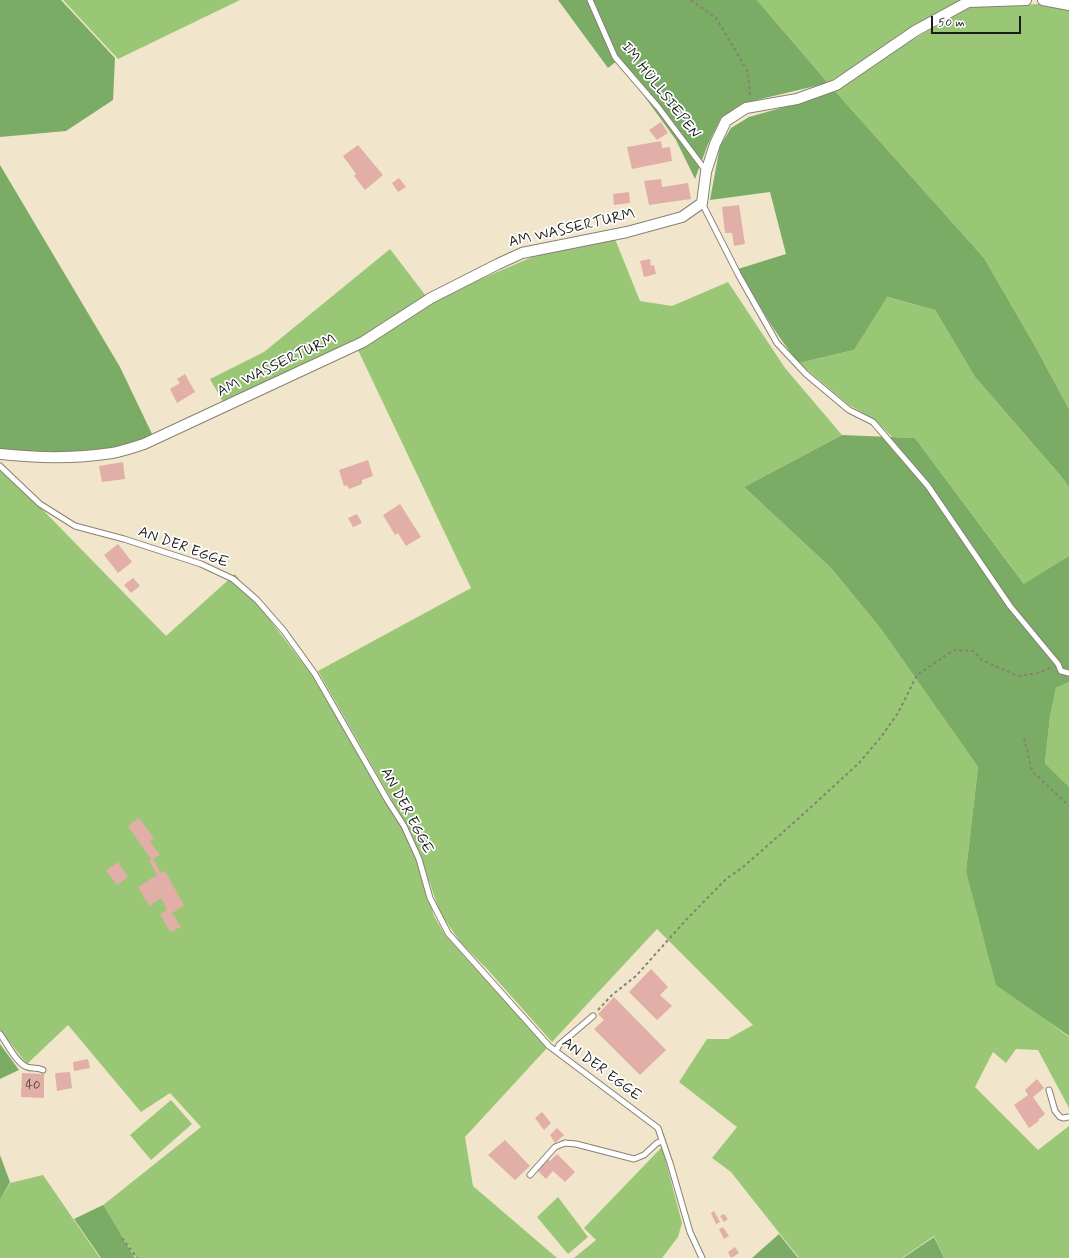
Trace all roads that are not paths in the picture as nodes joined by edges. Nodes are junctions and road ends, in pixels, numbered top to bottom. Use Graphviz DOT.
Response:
graph roads {
  1 [pos="590,0"];
  2 [pos="1026,0"];
  3 [pos="1044,0"];
  4 [pos="1069,5"];
  5 [pos="706,172"];
  6 [pos="702,203"];
  7 [pos="0,454"];
  8 [pos="0,466"];
  9 [pos="1069,673"];
  10 [pos="593,1016"];
  11 [pos="0,1034"];
  12 [pos="556,1051"];
  13 [pos="43,1070"];
  14 [pos="1049,1090"];
  15 [pos="1069,1117"];
  16 [pos="662,1140"];
  17 [pos="530,1175"];
  18 [pos="702,1258"];
  1 -- 5 [label="lane, IM HÜLLSIEPEN"];
  2 -- 5 [label="street"];
  3 -- 4 [label="street"];
  5 -- 6 [label="street"];
  6 -- 7 [label="street, AM WASSERTURM"];
  6 -- 9 [label="lane"];
  8 -- 12 [label="lane, AN DER EGGE"];
  10 -- 12 [label="lane"];
  11 -- 13 [label="lane"];
  12 -- 16 [label="lane, AN DER EGGE"];
  14 -- 15 [label="lane"];
  16 -- 17 [label="lane"];
  16 -- 18 [label="lane, AN DER EGGE"];
}
